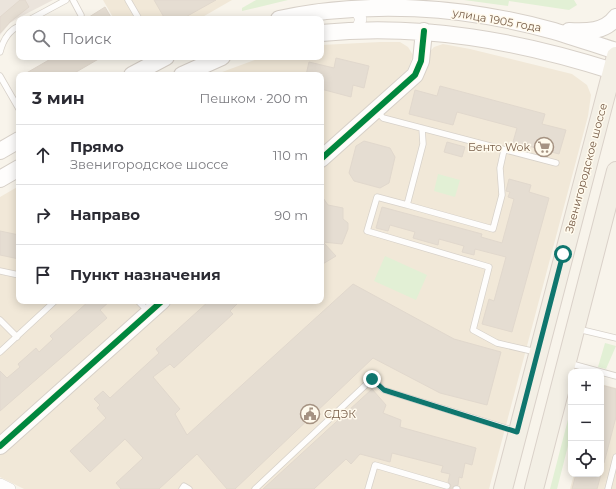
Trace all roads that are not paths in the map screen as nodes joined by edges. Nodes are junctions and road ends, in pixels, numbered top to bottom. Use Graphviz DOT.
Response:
graph roads {
  1 [pos="66,0"];
  2 [pos="72,0"];
  3 [pos="128,0"];
  4 [pos="407,8"];
  5 [pos="350,9"];
  6 [pos="81,15"];
  7 [pos="37,16"];
  8 [pos="137,16"];
  9 [pos="293,16"];
  10 [pos="616,17"];
  11 [pos="16,27"];
  12 [pos="549,30"];
  13 [pos="350,31"];
  14 [pos="407,31"];
  15 [pos="424,31"];
  16 [pos="324,33"];
  17 [pos="616,51"];
  18 [pos="0,52"];
  19 [pos="159,60"];
  20 [pos="215,60"];
  21 [pos="615,66"];
  22 [pos="137,72"];
  23 [pos="189,72"];
  24 [pos="0,76"];
  25 [pos="16,104"];
  26 [pos="376,110"];
  27 [pos="422,128"];
  28 [pos="16,142"];
  29 [pos="504,150"];
  30 [pos="0,151"];
  31 [pos="324,156"];
  32 [pos="556,164"];
  33 [pos="16,170"];
  34 [pos="616,171"];
  35 [pos="0,179"];
  36 [pos="407,205"];
  37 [pos="0,271"];
  38 [pos="16,275"];
  39 [pos="52,304"];
  40 [pos="141,304"];
  41 [pos="159,304"];
  42 [pos="149,313"];
  43 [pos="0,320"];
  44 [pos="576,328"];
  45 [pos="16,337"];
  46 [pos="616,338"];
  47 [pos="0,352"];
  48 [pos="538,353"];
  49 [pos="566,363"];
  50 [pos="616,376"];
  51 [pos="517,432"];
  52 [pos="0,446"];
  53 [pos="616,457"];
  54 [pos="0,484"];
  55 [pos="447,486"];
  56 [pos="10,489"];
  57 [pos="182,489"];
  58 [pos="189,489"];
  59 [pos="255,489"];
  60 [pos="368,489"];
  61 [pos="502,489"];
  62 [pos="534,489"];
  63 [pos="608,489"];
  1 -- 7 [label="lane"];
  2 -- 6 [label="lane"];
  3 -- 8 [label="lane"];
  4 -- 5 [label="main road, улица 1905 года"];
  4 -- 12 [label="main road, улица 1905 года"];
  4 -- 14 [label="main road"];
  5 -- 9 [label="main road, улица 1905 года"];
  5 -- 13 [label="street"];
  10 -- 12 [label="main road"];
  11 -- 18 [label="lane"];
  12 -- 17 [label="main road, улица 1905 года"];
  13 -- 14 [label="main road, улица 1905 года"];
  13 -- 16 [label="main road, улица 1905 года"];
  14 -- 15 [label="main road, улица 1905 года"];
  15 -- 21 [label="main road, улица 1905 года"];
  15 -- 26 [label="main road"];
  19 -- 22 [label="main road"];
  20 -- 23 [label="main road"];
  21 -- 48 [label="main road, Звенигородское шоссе"];
  24 -- 25 [label="lane"];
  26 -- 27 [label="lane"];
  26 -- 31 [label="main road"];
  27 -- 29 [label="lane"];
  27 -- 36 [label="lane"];
  28 -- 30 [label="main road"];
  29 -- 32 [label="lane"];
  29 -- 36 [label="lane"];
  33 -- 35 [label="main road"];
  34 -- 44 [label="main road"];
  36 -- 48 [label="lane"];
  37 -- 38 [label="lane"];
  39 -- 45 [label="lane"];
  40 -- 42 [label="lane"];
  41 -- 42 [label="main road"];
  42 -- 52 [label="main road"];
  43 -- 45 [label="lane"];
  44 -- 46 [label="lane"];
  44 -- 49 [label="main road"];
  45 -- 47 [label="lane"];
  48 -- 51 [label="main road, Звенигородское шоссе"];
  49 -- 50 [label="lane"];
  49 -- 62 [label="main road"];
  51 -- 59 [label="lane"];
  51 -- 61 [label="main road, Звенигородское шоссе"];
  53 -- 63 [label="lane"];
  54 -- 56 [label="street"];
  55 -- 60 [label="lane"];
  57 -- 58 [label="lane"];
}
